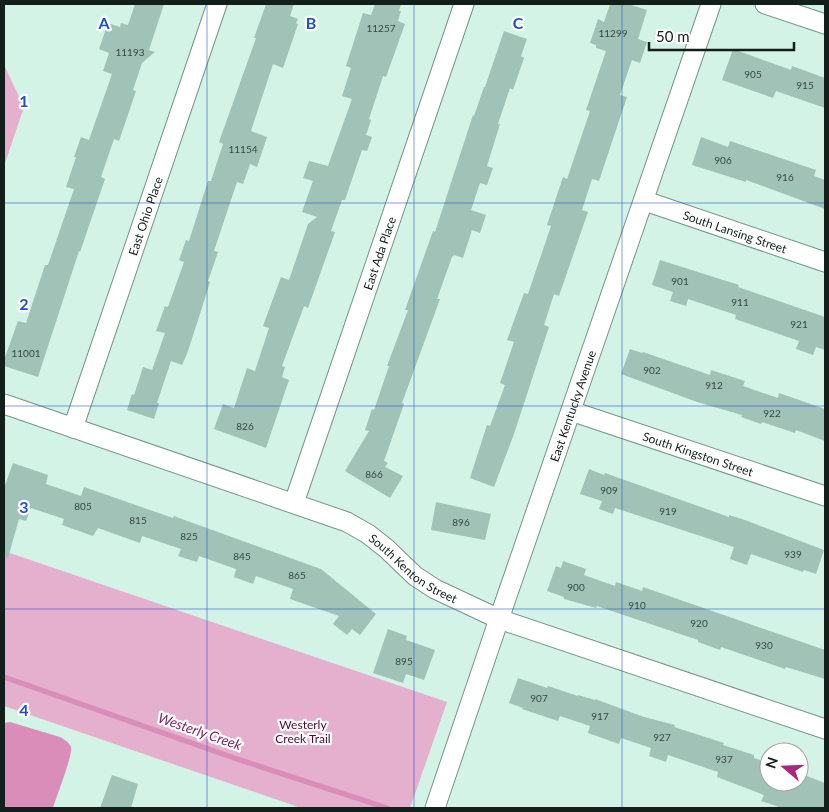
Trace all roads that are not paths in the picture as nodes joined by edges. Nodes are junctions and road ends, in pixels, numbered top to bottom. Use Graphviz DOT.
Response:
graph roads {
  1 [pos="217,4"];
  2 [pos="464,4"];
  3 [pos="711,4"];
  4 [pos="764,4"];
  5 [pos="825,24"];
  6 [pos="644,201"];
  7 [pos="825,262"];
  8 [pos="4,404"];
  9 [pos="571,411"];
  10 [pos="73,428"];
  11 [pos="825,496"];
  12 [pos="294,503"];
  13 [pos="498,619"];
  14 [pos="825,729"];
  15 [pos="435,808"];
  1 -- 10 [label="street, East Ohio Place"];
  2 -- 12 [label="street, East Ada Place"];
  3 -- 6 [label="street, East Kentucky Avenue"];
  4 -- 5 [label="street"];
  6 -- 7 [label="street, South Lansing Street"];
  6 -- 9 [label="street, East Kentucky Avenue"];
  8 -- 10 [label="street, South Kenton Street"];
  9 -- 11 [label="street, South Kingston Street"];
  9 -- 13 [label="street, East Kentucky Avenue"];
  10 -- 12 [label="street, South Kenton Street"];
  12 -- 13 [label="street, South Kenton Street"];
  13 -- 14 [label="street, South Kenton Street"];
  13 -- 15 [label="street, East Kentucky Avenue"];
}
